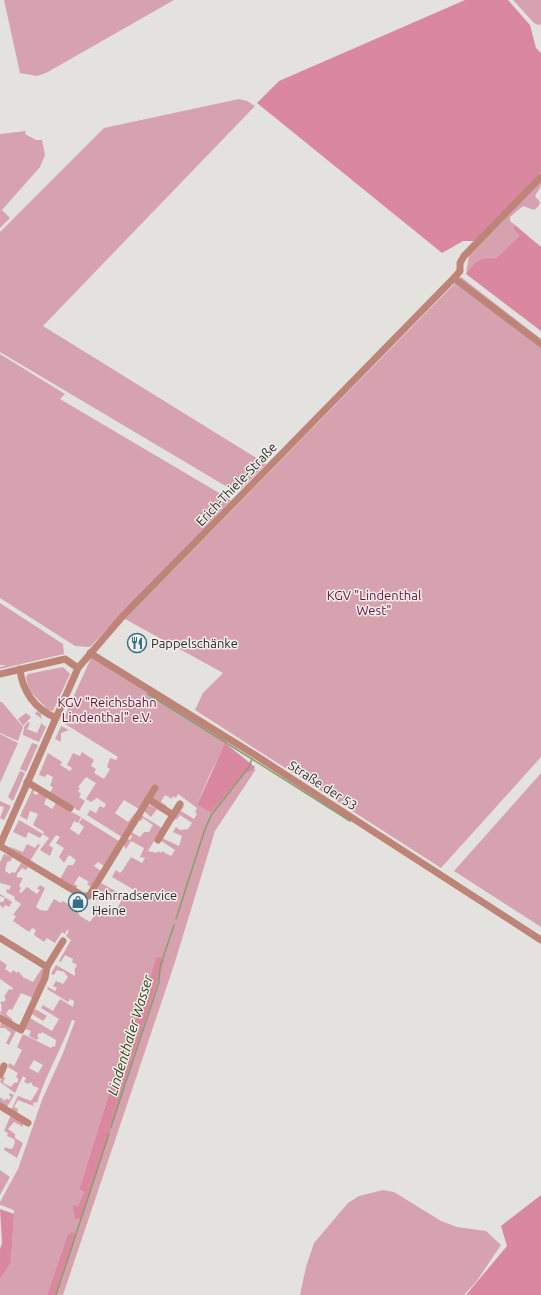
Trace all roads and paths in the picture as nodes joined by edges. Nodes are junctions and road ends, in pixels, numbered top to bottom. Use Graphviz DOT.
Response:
graph roads {
  1 [pos="541,177"];
  2 [pos="454,278"];
  3 [pos="541,344"];
  4 [pos="90,653"];
  5 [pos="78,668"];
  6 [pos="20,669"];
  7 [pos="0,674"];
  8 [pos="56,718"];
  9 [pos="27,782"];
  10 [pos="155,788"];
  11 [pos="148,799"];
  12 [pos="180,804"];
  13 [pos="70,808"];
  14 [pos="173,815"];
  15 [pos="2,836"];
  16 [pos="158,840"];
  17 [pos="0,846"];
  18 [pos="0,938"];
  19 [pos="541,940"];
  20 [pos="63,941"];
  21 [pos="48,967"];
  22 [pos="0,1018"];
  23 [pos="4,1066"];
  24 [pos="0,1075"];
  25 [pos="0,1106"];
  26 [pos="28,1123"];
  1 -- 2 [label="street, Erich-Thiele-Straße"];
  2 -- 3 [label="street"];
  2 -- 4 [label="street, Erich-Thiele-Straße"];
  4 -- 5 [label="street, Erich-Thiele-Straße"];
  4 -- 19 [label="street, Straße der 53"];
  5 -- 6 [label="street"];
  5 -- 8 [label="street, Erich-Thiele-Straße"];
  6 -- 7 [label="street"];
  6 -- 8 [label="street"];
  8 -- 9 [label="street, Erich-Thiele-Straße"];
  9 -- 13 [label="street"];
  9 -- 15 [label="street, Erich-Thiele-Straße"];
  10 -- 11 [label="street"];
  11 -- 14 [label="street"];
  11 -- 17 [label="street"];
  12 -- 14 [label="street"];
  14 -- 16 [label="street"];
  15 -- 17 [label="street, Erich-Thiele-Straße"];
  18 -- 21 [label="street"];
  20 -- 21 [label="street"];
  21 -- 22 [label="street"];
  23 -- 24 [label="street"];
  25 -- 26 [label="street"];
}
